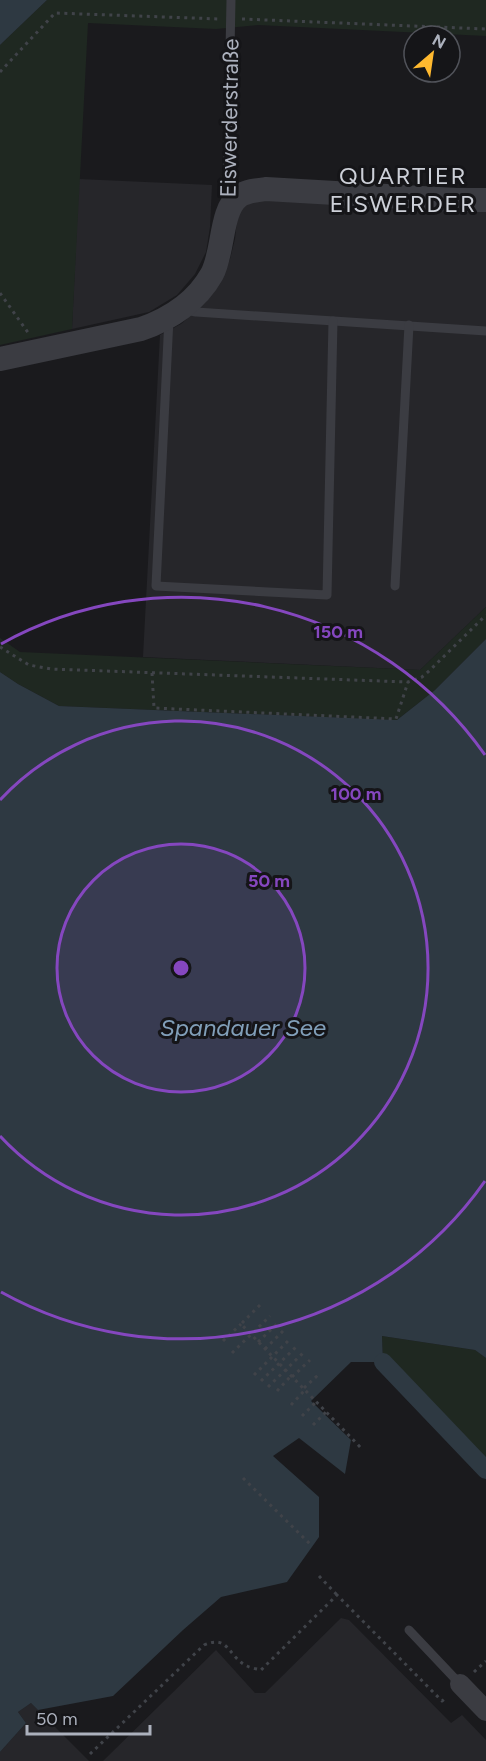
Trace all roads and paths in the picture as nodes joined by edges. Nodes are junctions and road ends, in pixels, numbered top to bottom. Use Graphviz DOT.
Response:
graph roads {
  1 [pos="231,0"];
  2 [pos="486,200"];
  3 [pos="227,216"];
  4 [pos="0,293"];
  5 [pos="176,313"];
  6 [pos="333,321"];
  7 [pos="409,325"];
  8 [pos="486,331"];
  9 [pos="34,340"];
  10 [pos="0,359"];
  11 [pos="395,586"];
  12 [pos="486,615"];
  13 [pos="0,646"];
  14 [pos="152,672"];
  15 [pos="408,682"];
  16 [pos="260,1305"];
  17 [pos="270,1316"];
  18 [pos="278,1323"];
  19 [pos="241,1324"];
  20 [pos="284,1330"];
  21 [pos="251,1335"];
  22 [pos="291,1338"];
  23 [pos="223,1341"];
  24 [pos="258,1342"];
  25 [pos="297,1346"];
  26 [pos="265,1349"];
  27 [pos="232,1353"];
  28 [pos="303,1353"];
  29 [pos="272,1357"];
  30 [pos="310,1360"];
  31 [pos="279,1364"];
  32 [pos="285,1370"];
  33 [pos="254,1375"];
  34 [pos="318,1375"];
  35 [pos="292,1377"];
  36 [pos="261,1381"];
  37 [pos="268,1387"];
  38 [pos="304,1389"];
  39 [pos="277,1391"];
  40 [pos="316,1402"];
  41 [pos="291,1405"];
  42 [pos="326,1412"];
  43 [pos="302,1416"];
  44 [pos="313,1425"];
  45 [pos="363,1450"];
  46 [pos="243,1478"];
  47 [pos="312,1546"];
  48 [pos="319,1576"];
  49 [pos="337,1595"];
  50 [pos="409,1630"];
  51 [pos="460,1684"];
  52 [pos="486,1711"];
  53 [pos="90,1754"];
  1 -- 3 [label="lane, Eiswerderstraße"];
  2 -- 3 [label="street, Eiswerderstraße"];
  3 -- 5 [label="street, Eiswerderstraße"];
  4 -- 9 [label="path"];
  5 -- 6 [label="lane"];
  5 -- 6 [label="lane"];
  5 -- 10 [label="street, Eiswerderstraße"];
  6 -- 7 [label="lane"];
  7 -- 8 [label="lane"];
  7 -- 11 [label="lane"];
  12 -- 15 [label="path"];
  13 -- 14 [label="path"];
  14 -- 15 [label="path"];
  14 -- 15 [label="path"];
  16 -- 19 [label="path"];
  17 -- 21 [label="path"];
  18 -- 24 [label="path"];
  19 -- 21 [label="path"];
  19 -- 23 [label="path"];
  20 -- 26 [label="path"];
  21 -- 24 [label="path"];
  21 -- 27 [label="path"];
  22 -- 29 [label="path"];
  24 -- 26 [label="path"];
  25 -- 31 [label="path"];
  26 -- 29 [label="path"];
  28 -- 32 [label="path"];
  29 -- 31 [label="path"];
  29 -- 33 [label="path"];
  30 -- 35 [label="path"];
  31 -- 32 [label="path"];
  31 -- 36 [label="path"];
  32 -- 35 [label="path"];
  32 -- 37 [label="path"];
  34 -- 38 [label="path"];
  35 -- 38 [label="path"];
  35 -- 39 [label="path"];
  38 -- 40 [label="path"];
  38 -- 41 [label="path"];
  40 -- 42 [label="path"];
  40 -- 43 [label="path"];
  42 -- 44 [label="path"];
  42 -- 45 [label="path"];
  46 -- 47 [label="path"];
  48 -- 49 [label="path"];
  49 -- 51 [label="path"];
  49 -- 53 [label="path"];
  50 -- 51 [label="lane"];
  51 -- 52 [label="street"];
}
